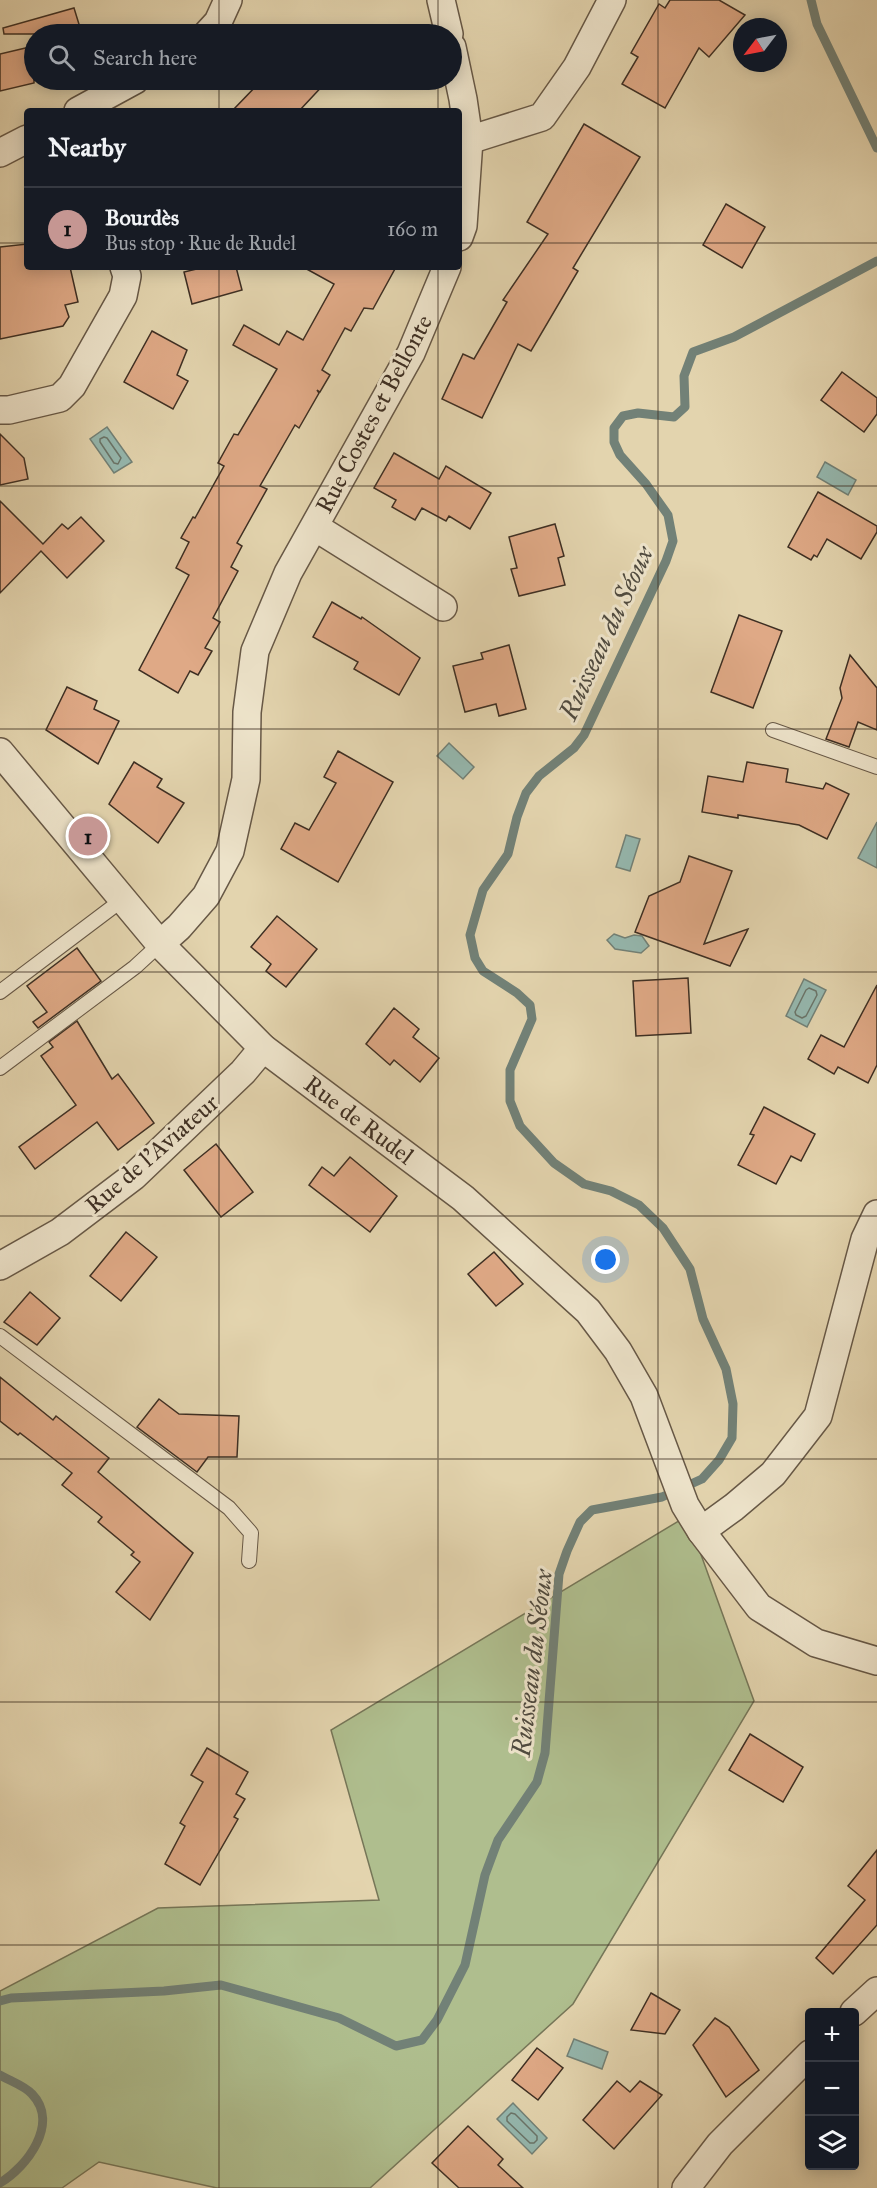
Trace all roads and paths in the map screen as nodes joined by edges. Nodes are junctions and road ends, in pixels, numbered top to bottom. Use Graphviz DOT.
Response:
graph roads {
  1 [pos="228,0"];
  2 [pos="441,0"];
  3 [pos="612,0"];
  4 [pos="216,24"];
  5 [pos="447,24"];
  6 [pos="117,90"];
  7 [pos="461,90"];
  8 [pos="84,108"];
  9 [pos="469,140"];
  10 [pos="24,141"];
  11 [pos="0,153"];
  12 [pos="462,230"];
  13 [pos="125,270"];
  14 [pos="446,270"];
  15 [pos="0,410"];
  16 [pos="315,527"];
  17 [pos="443,607"];
  18 [pos="773,730"];
  19 [pos="0,752"];
  20 [pos="877,767"];
  21 [pos="122,900"];
  22 [pos="160,944"];
  23 [pos="0,992"];
  24 [pos="263,1048"];
  25 [pos="0,1068"];
  26 [pos="877,1214"];
  27 [pos="0,1266"];
  28 [pos="0,1336"];
  29 [pos="701,1531"];
  30 [pos="249,1561"];
  31 [pos="877,1661"];
  32 [pos="877,1991"];
  33 [pos="859,2008"];
  34 [pos="805,2059"];
  35 [pos="686,2188"];
  1 -- 4 [label="street"];
  2 -- 5 [label="street"];
  3 -- 9 [label="street"];
  6 -- 8 [label="street"];
  7 -- 9 [label="street"];
  9 -- 12 [label="street"];
  10 -- 11 [label="street"];
  13 -- 15 [label="street"];
  14 -- 16 [label="street, Rue Costes et Bellonte"];
  16 -- 17 [label="street, Rue Costes et Bellonte"];
  16 -- 22 [label="street, Rue Costes et Bellonte"];
  18 -- 20 [label="lane"];
  19 -- 21 [label="street, Rue de Rudel"];
  21 -- 22 [label="street, Rue de Rudel"];
  21 -- 23 [label="lane"];
  22 -- 24 [label="street, Rue de Rudel"];
  22 -- 25 [label="lane"];
  24 -- 27 [label="street, Rue de l'Aviateur"];
  24 -- 29 [label="street, Rue de Rudel"];
  26 -- 29 [label="street"];
  28 -- 30 [label="lane"];
  29 -- 31 [label="street, Rue de Rudel"];
  32 -- 33 [label="street"];
  34 -- 35 [label="street"];
}
